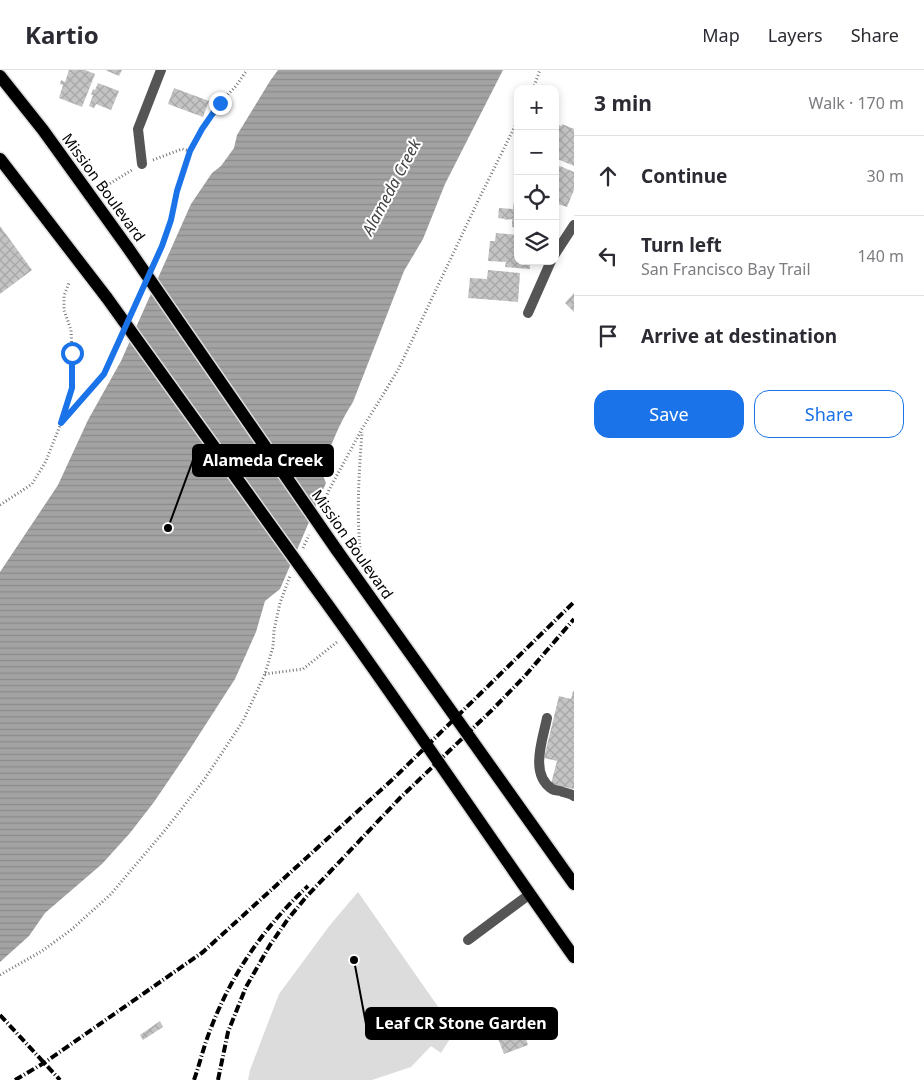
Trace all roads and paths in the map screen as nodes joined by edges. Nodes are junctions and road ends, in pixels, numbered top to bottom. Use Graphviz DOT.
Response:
graph roads {
  1 [pos="161,70"];
  2 [pos="247,70"];
  3 [pos="540,70"];
  4 [pos="0,76"];
  5 [pos="534,85"];
  6 [pos="0,159"];
  7 [pos="142,164"];
  8 [pos="574,225"];
  9 [pos="571,237"];
  10 [pos="559,250"];
  11 [pos="154,264"];
  12 [pos="550,265"];
  13 [pos="146,282"];
  14 [pos="69,283"];
  15 [pos="528,313"];
  16 [pos="129,318"];
  17 [pos="121,336"];
  18 [pos="61,423"];
  19 [pos="362,429"];
  20 [pos="0,505"];
  21 [pos="361,562"];
  22 [pos="348,633"];
  23 [pos="265,674"];
  24 [pos="547,718"];
  25 [pos="574,796"];
  26 [pos="574,884"];
  27 [pos="530,894"];
  28 [pos="468,940"];
  29 [pos="574,957"];
  1 -- 7 [label="street"];
  2 -- 11 [label="path"];
  3 -- 5 [label="path"];
  4 -- 26 [label="main road, Mission Boulevard, bridge"];
  6 -- 22 [label="main road, bridge"];
  8 -- 9 [label="street"];
  9 -- 10 [label="street"];
  12 -- 15 [label="street"];
  13 -- 16 [label="path"];
  14 -- 18 [label="path"];
  17 -- 18 [label="path"];
  18 -- 20 [label="path"];
  19 -- 21 [label="path"];
  22 -- 23 [label="path"];
  22 -- 27 [label="main road"];
  24 -- 25 [label="street"];
  27 -- 28 [label="street"];
  27 -- 29 [label="main road"];
}
